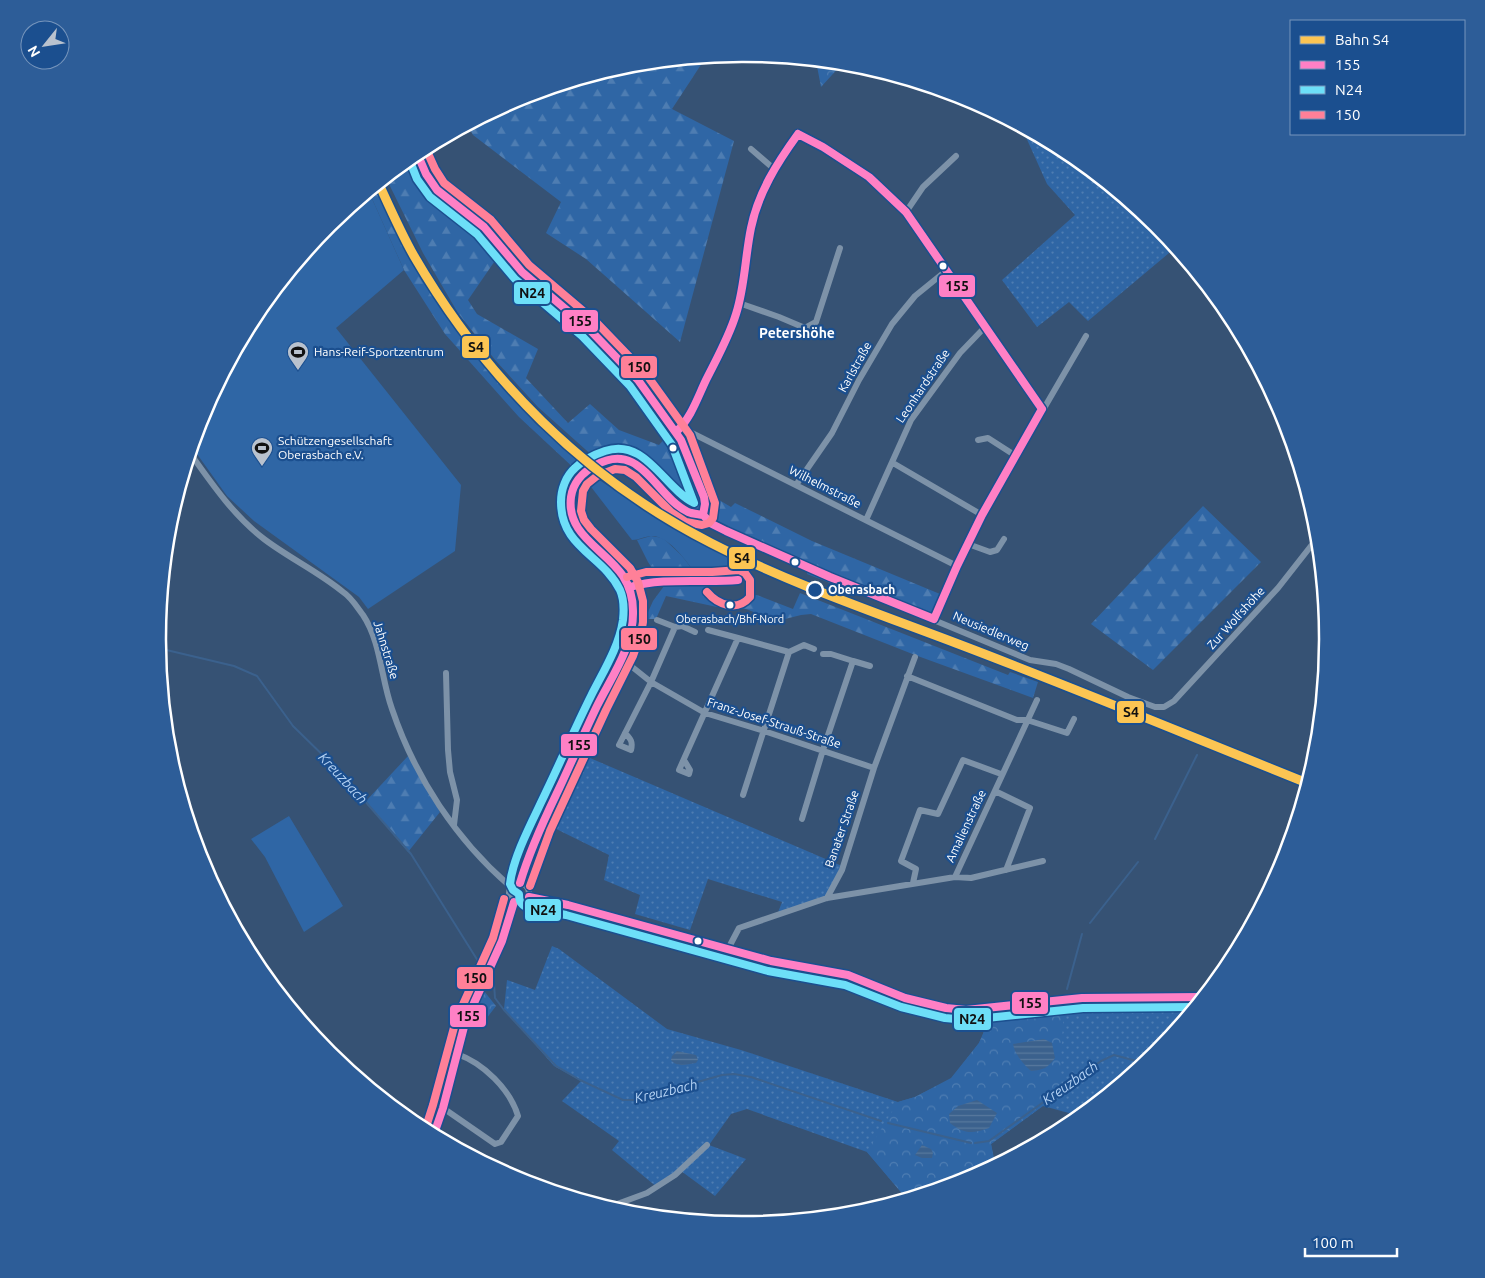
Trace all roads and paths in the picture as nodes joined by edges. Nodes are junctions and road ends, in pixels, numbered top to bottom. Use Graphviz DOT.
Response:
graph roads {
  1 [pos="751,149"];
  2 [pos="956,156"];
  3 [pos="420,161"];
  4 [pos="773,168"];
  5 [pos="906,212"];
  6 [pos="840,248"];
  7 [pos="947,270"];
  8 [pos="739,303"];
  9 [pos="985,327"];
  10 [pos="1086,336"];
  11 [pos="1042,409"];
  12 [pos="682,428"];
  13 [pos="676,432"];
  14 [pos="978,440"];
  15 [pos="1016,456"];
  16 [pos="195,460"];
  17 [pos="892,463"];
  18 [pos="796,485"];
  19 [pos="704,515"];
  20 [pos="982,515"];
  21 [pos="866,520"];
  22 [pos="1004,539"];
  23 [pos="968,544"];
  24 [pos="1311,546"];
  25 [pos="957,566"];
  26 [pos="934,619"];
  27 [pos="657,620"];
  28 [pos="675,627"];
  29 [pos="708,630"];
  30 [pos="695,632"];
  31 [pos="738,638"];
  32 [pos="814,649"];
  33 [pos="789,652"];
  34 [pos="823,654"];
  35 [pos="915,657"];
  36 [pos="620,658"];
  37 [pos="853,661"];
  38 [pos="870,666"];
  39 [pos="446,672"];
  40 [pos="907,676"];
  41 [pos="651,682"];
  42 [pos="1037,700"];
  43 [pos="1164,707"];
  44 [pos="705,713"];
  45 [pos="1074,719"];
  46 [pos="1027,720"];
  47 [pos="764,731"];
  48 [pos="625,734"];
  49 [pos="823,750"];
  50 [pos="684,760"];
  51 [pos="874,768"];
  52 [pos="1001,774"];
  53 [pos="995,791"];
  54 [pos="743,795"];
  55 [pos="802,819"];
  56 [pos="454,825"];
  57 [pos="1043,861"];
  58 [pos="1006,870"];
  59 [pos="955,877"];
  60 [pos="520,882"];
  61 [pos="914,883"];
  62 [pos="511,887"];
  63 [pos="529,897"];
  64 [pos="827,898"];
  65 [pos="514,902"];
  66 [pos="728,949"];
  67 [pos="1194,997"];
  68 [pos="457,1054"];
  69 [pos="443,1108"];
  70 [pos="436,1127"];
  71 [pos="707,1145"];
  72 [pos="622,1202"];
  1 -- 4 [label="street"];
  2 -- 5 [label="street"];
  3 -- 13 [label="street"];
  4 -- 5 [label="street"];
  4 -- 8 [label="street"];
  5 -- 7 [label="street"];
  6 -- 8 [label="street"];
  7 -- 9 [label="street"];
  7 -- 18 [label="street, Karlstraße"];
  8 -- 12 [label="street"];
  9 -- 11 [label="street"];
  9 -- 17 [label="street, Leonhardstraße"];
  10 -- 11 [label="street"];
  11 -- 15 [label="street"];
  12 -- 13 [label="street"];
  12 -- 18 [label="street, Wilhelmstraße"];
  13 -- 19 [label="street"];
  14 -- 15 [label="street"];
  15 -- 20 [label="street"];
  16 -- 56 [label="street, Jahnstraße"];
  17 -- 20 [label="street"];
  17 -- 21 [label="street, Leonhardstraße"];
  18 -- 21 [label="street, Wilhelmstraße"];
  19 -- 26 [label="street, Neusiedlerweg"];
  19 -- 36 [label="street, Neusiedlerweg"];
  20 -- 23 [label="street"];
  21 -- 25 [label="street, Wilhelmstraße"];
  22 -- 23 [label="street"];
  23 -- 25 [label="street"];
  24 -- 43 [label="street, Zur Wolfshöhe"];
  25 -- 26 [label="street"];
  26 -- 43 [label="street, Neusiedlerweg"];
  27 -- 28 [label="street"];
  28 -- 30 [label="street"];
  28 -- 41 [label="street"];
  29 -- 31 [label="street"];
  31 -- 33 [label="street"];
  31 -- 44 [label="street"];
  32 -- 33 [label="street"];
  33 -- 47 [label="street"];
  34 -- 37 [label="street"];
  35 -- 40 [label="street, Banater Straße"];
  36 -- 41 [label="street, Franz-Josef-Strauß-Straße"];
  36 -- 60 [label="street"];
  37 -- 38 [label="street"];
  37 -- 49 [label="street"];
  39 -- 56 [label="street"];
  40 -- 46 [label="street"];
  40 -- 51 [label="street, Banater Straße"];
  41 -- 44 [label="street, Franz-Josef-Strauß-Straße"];
  41 -- 48 [label="street"];
  42 -- 46 [label="street, Amalienstraße"];
  44 -- 47 [label="street, Franz-Josef-Strauß-Straße"];
  44 -- 50 [label="street"];
  45 -- 46 [label="street"];
  46 -- 52 [label="street, Amalienstraße"];
  47 -- 49 [label="street, Franz-Josef-Strauß-Straße"];
  47 -- 54 [label="street"];
  49 -- 51 [label="street, Franz-Josef-Strauß-Straße"];
  49 -- 55 [label="street"];
  51 -- 64 [label="street, Banater Straße"];
  52 -- 53 [label="street, Amalienstraße"];
  52 -- 61 [label="street"];
  53 -- 58 [label="street"];
  53 -- 59 [label="street, Amalienstraße"];
  56 -- 62 [label="street, Jahnstraße"];
  57 -- 58 [label="street"];
  58 -- 59 [label="street"];
  59 -- 61 [label="street, Amalienstraße"];
  60 -- 62 [label="street"];
  60 -- 63 [label="street"];
  61 -- 64 [label="street, Amalienstraße"];
  62 -- 65 [label="street"];
  63 -- 65 [label="street"];
  63 -- 66 [label="street"];
  64 -- 66 [label="street"];
  65 -- 68 [label="street"];
  66 -- 67 [label="street"];
  68 -- 69 [label="street"];
  68 -- 69 [label="street"];
  69 -- 70 [label="street"];
  71 -- 72 [label="street"];
}
